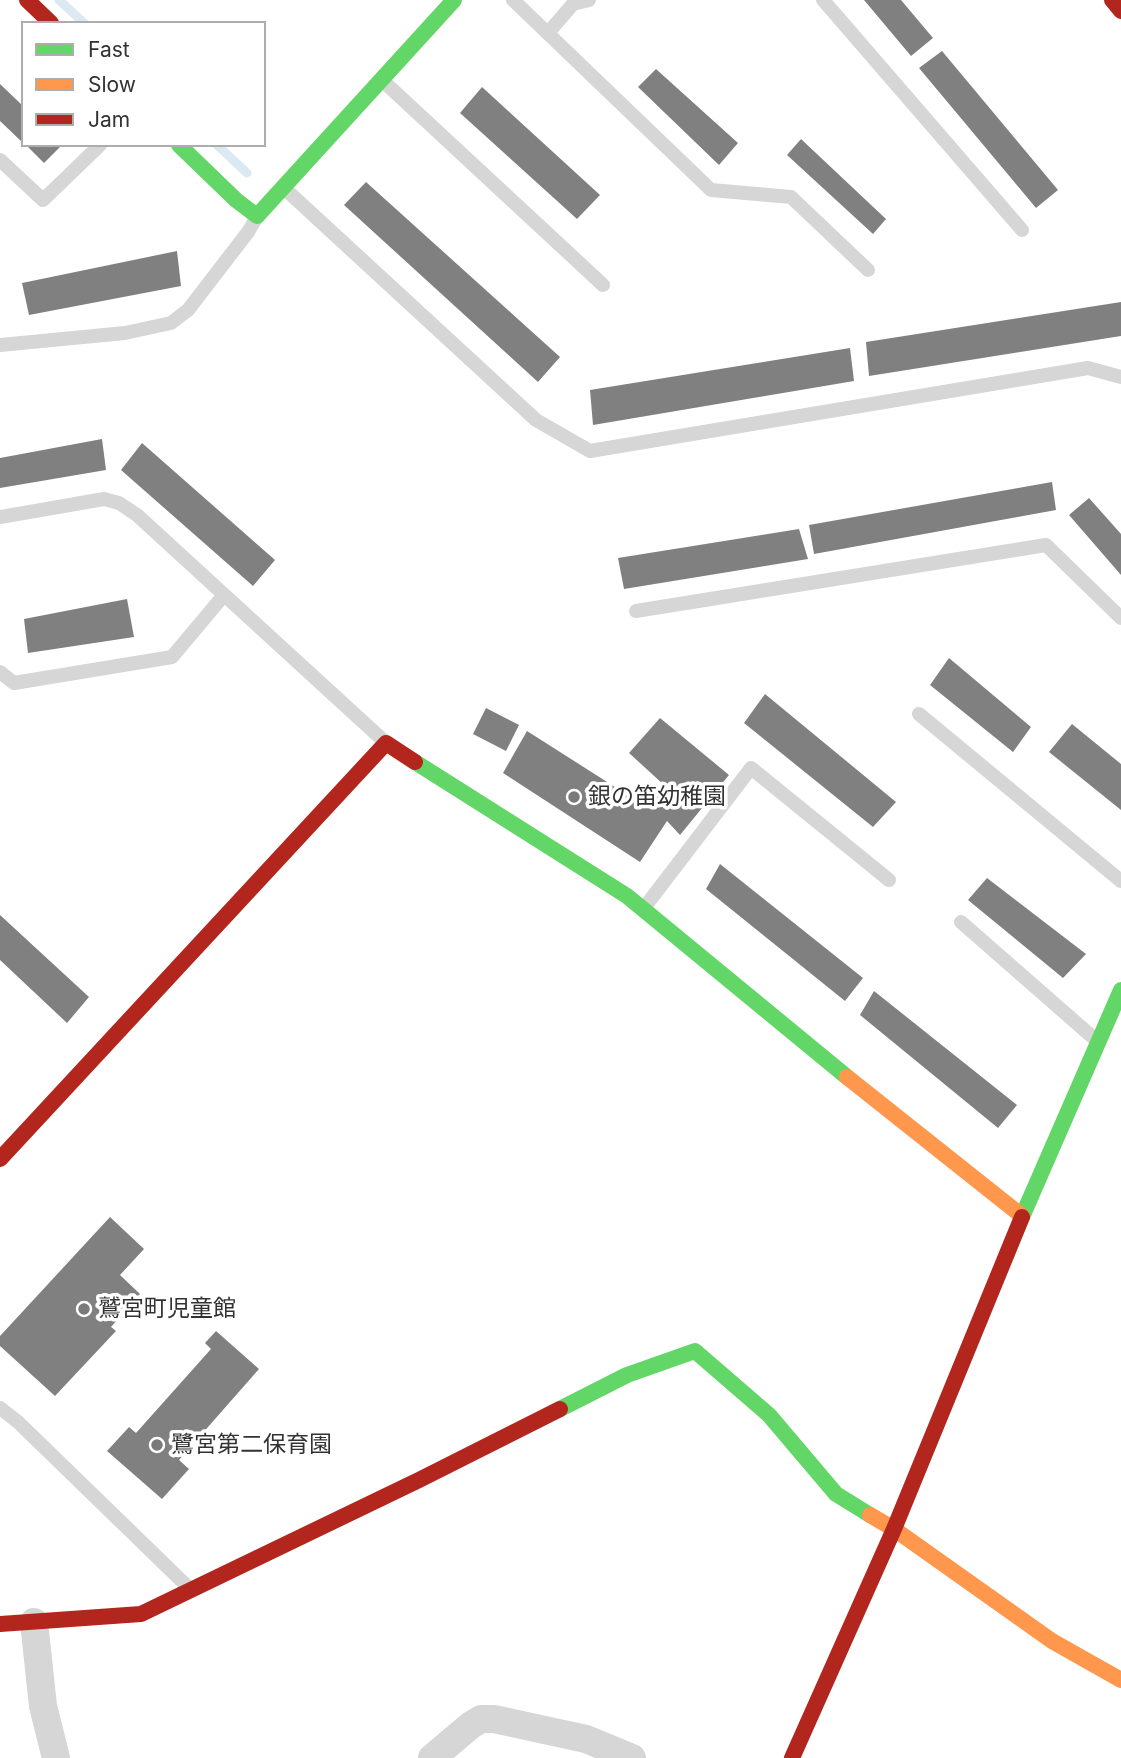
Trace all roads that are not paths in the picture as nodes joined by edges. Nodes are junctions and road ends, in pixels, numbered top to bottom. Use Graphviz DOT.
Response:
graph roads {
  1 [pos="27,0"];
  2 [pos="454,0"];
  3 [pos="513,0"];
  4 [pos="589,0"];
  5 [pos="823,0"];
  6 [pos="1112,0"];
  7 [pos="1121,10"];
  8 [pos="49,21"];
  9 [pos="548,33"];
  10 [pos="382,79"];
  11 [pos="98,147"];
  12 [pos="181,147"];
  13 [pos="0,160"];
  14 [pos="283,187"];
  15 [pos="257,216"];
  16 [pos="1023,230"];
  17 [pos="868,270"];
  18 [pos="603,285"];
  19 [pos="0,345"];
  20 [pos="1121,377"];
  21 [pos="0,517"];
  22 [pos="224,594"];
  23 [pos="636,611"];
  24 [pos="1121,618"];
  25 [pos="0,671"];
  26 [pos="919,714"];
  27 [pos="386,743"];
  28 [pos="889,880"];
  29 [pos="1121,881"];
  30 [pos="643,909"];
  31 [pos="961,922"];
  32 [pos="1121,990"];
  33 [pos="1098,1042"];
  34 [pos="0,1159"];
  35 [pos="1022,1216"];
  36 [pos="0,1408"];
  37 [pos="894,1529"];
  38 [pos="191,1590"];
  39 [pos="34,1622"];
  40 [pos="0,1624"];
  41 [pos="1121,1680"];
  42 [pos="56,1758"];
  43 [pos="432,1758"];
  44 [pos="632,1758"];
  45 [pos="793,1758"];
  1 -- 8 [label="street"];
  2 -- 10 [label="street"];
  3 -- 9 [label="lane"];
  4 -- 9 [label="lane"];
  5 -- 16 [label="lane"];
  6 -- 7 [label="street"];
  9 -- 17 [label="lane"];
  10 -- 14 [label="street"];
  10 -- 18 [label="lane"];
  11 -- 13 [label="lane"];
  12 -- 15 [label="street"];
  14 -- 15 [label="street"];
  14 -- 20 [label="lane"];
  15 -- 19 [label="lane"];
  21 -- 22 [label="lane"];
  22 -- 25 [label="lane"];
  22 -- 27 [label="lane"];
  23 -- 24 [label="lane"];
  26 -- 29 [label="lane"];
  27 -- 30 [label="street"];
  27 -- 34 [label="street"];
  28 -- 30 [label="lane"];
  30 -- 35 [label="street"];
  31 -- 33 [label="lane"];
  32 -- 33 [label="street"];
  33 -- 35 [label="street"];
  35 -- 37 [label="street"];
  36 -- 38 [label="lane"];
  37 -- 38 [label="street"];
  37 -- 41 [label="street"];
  37 -- 45 [label="street"];
  38 -- 39 [label="street"];
  39 -- 40 [label="street"];
  39 -- 42 [label="street"];
  43 -- 44 [label="street"];
}
